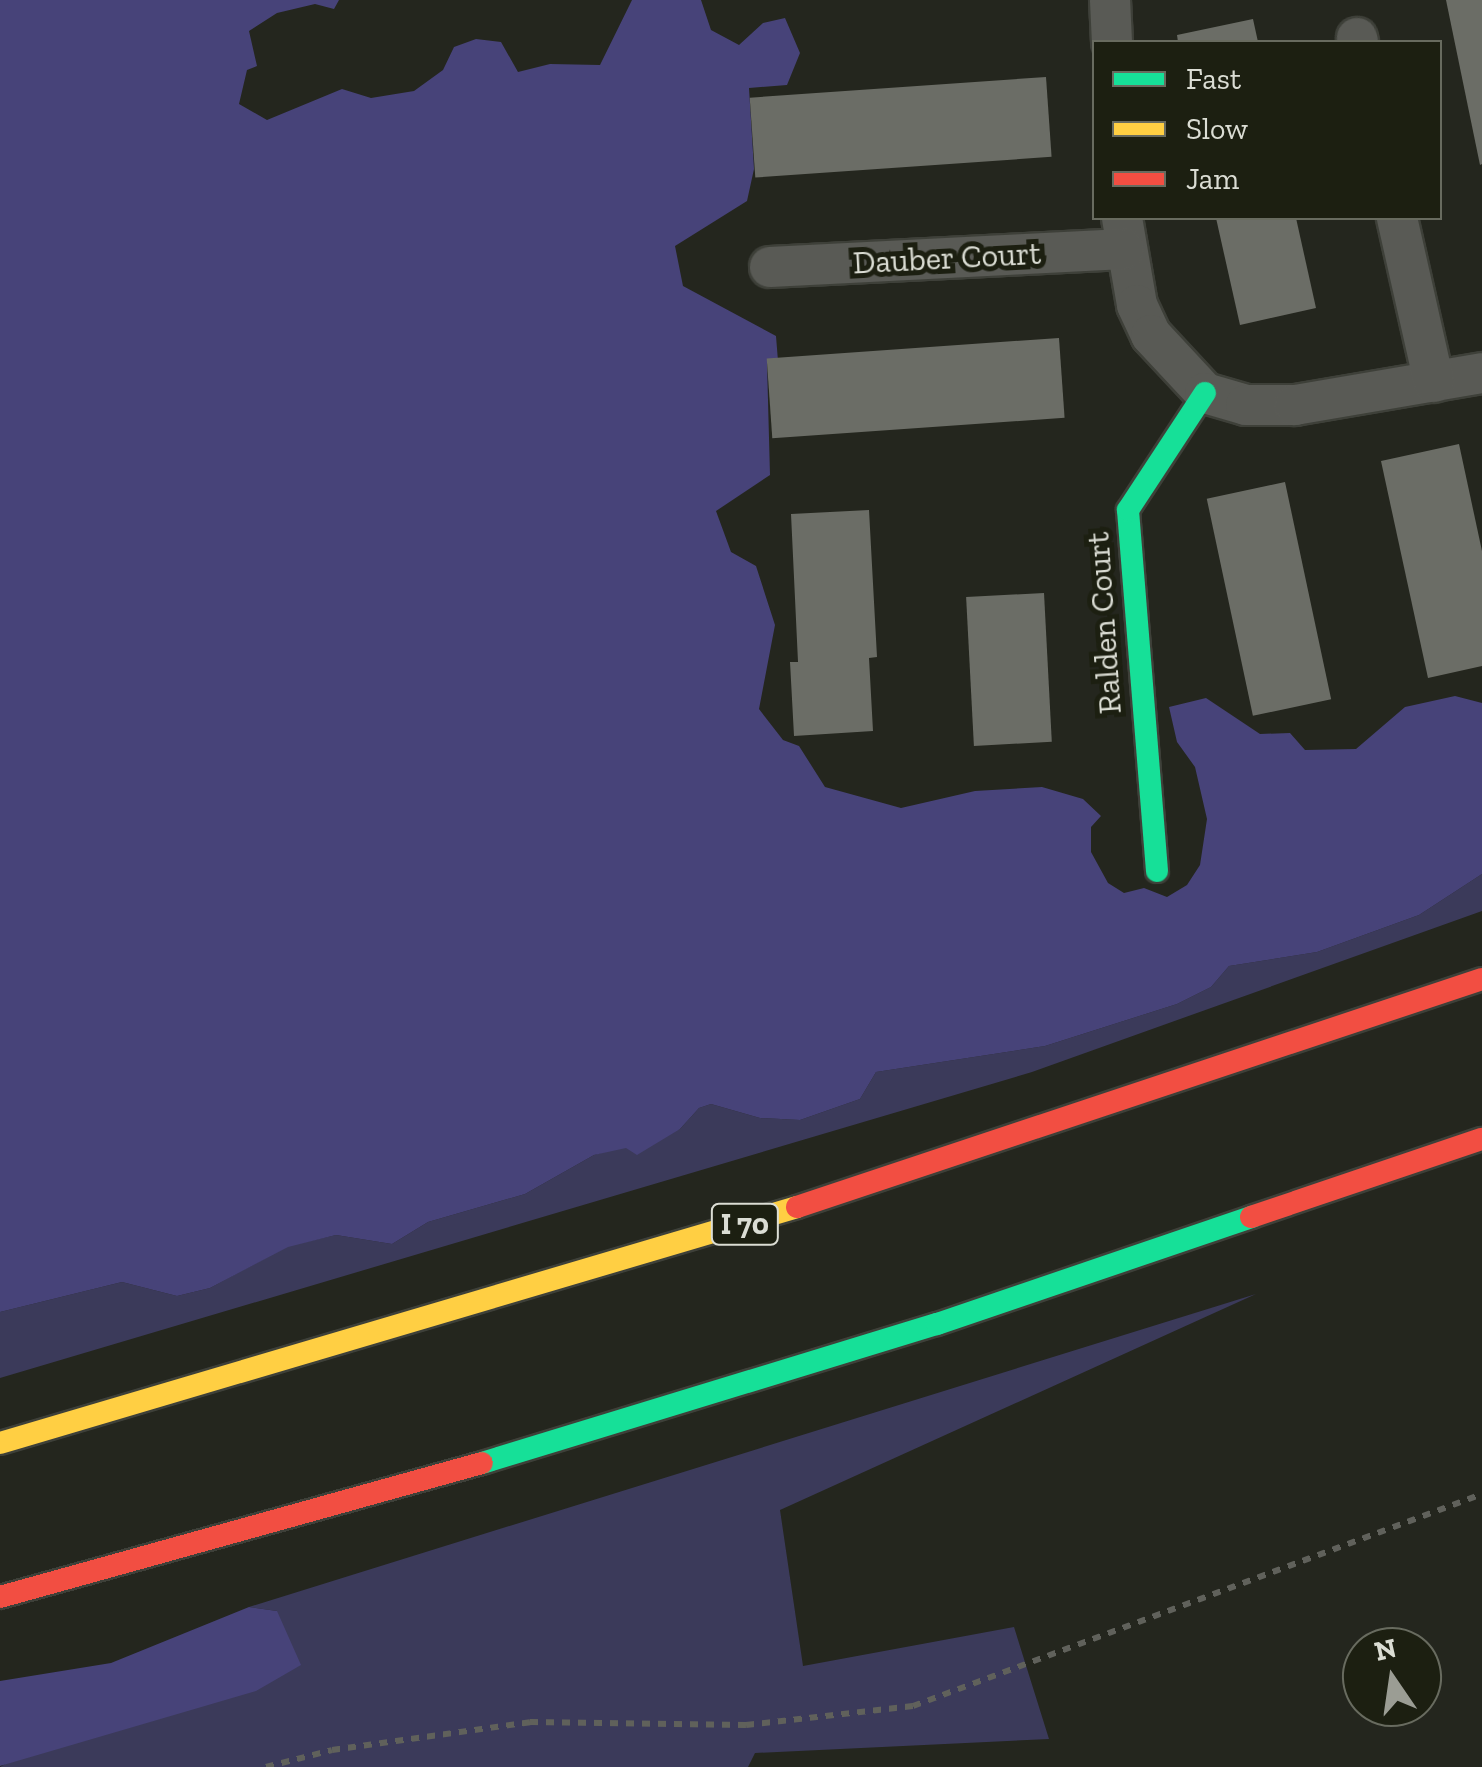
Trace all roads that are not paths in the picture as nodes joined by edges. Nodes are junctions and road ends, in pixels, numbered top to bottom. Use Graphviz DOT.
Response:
graph roads {
  1 [pos="1110,0"];
  2 [pos="1112,40"];
  3 [pos="1397,220"];
  4 [pos="1123,233"];
  5 [pos="770,267"];
  6 [pos="1482,373"];
  7 [pos="1434,382"];
  8 [pos="1205,393"];
  9 [pos="1156,871"];
  10 [pos="1482,979"];
  11 [pos="1482,1139"];
  12 [pos="0,1442"];
  13 [pos="0,1597"];
  1 -- 2 [label="street"];
  3 -- 7 [label="street"];
  4 -- 5 [label="street, Dauber Court"];
  4 -- 8 [label="street"];
  6 -- 7 [label="street"];
  7 -- 8 [label="street"];
  8 -- 9 [label="main road, Ralden Court"];
  10 -- 12 [label="main road, I 70"];
  11 -- 13 [label="main road"];
}
